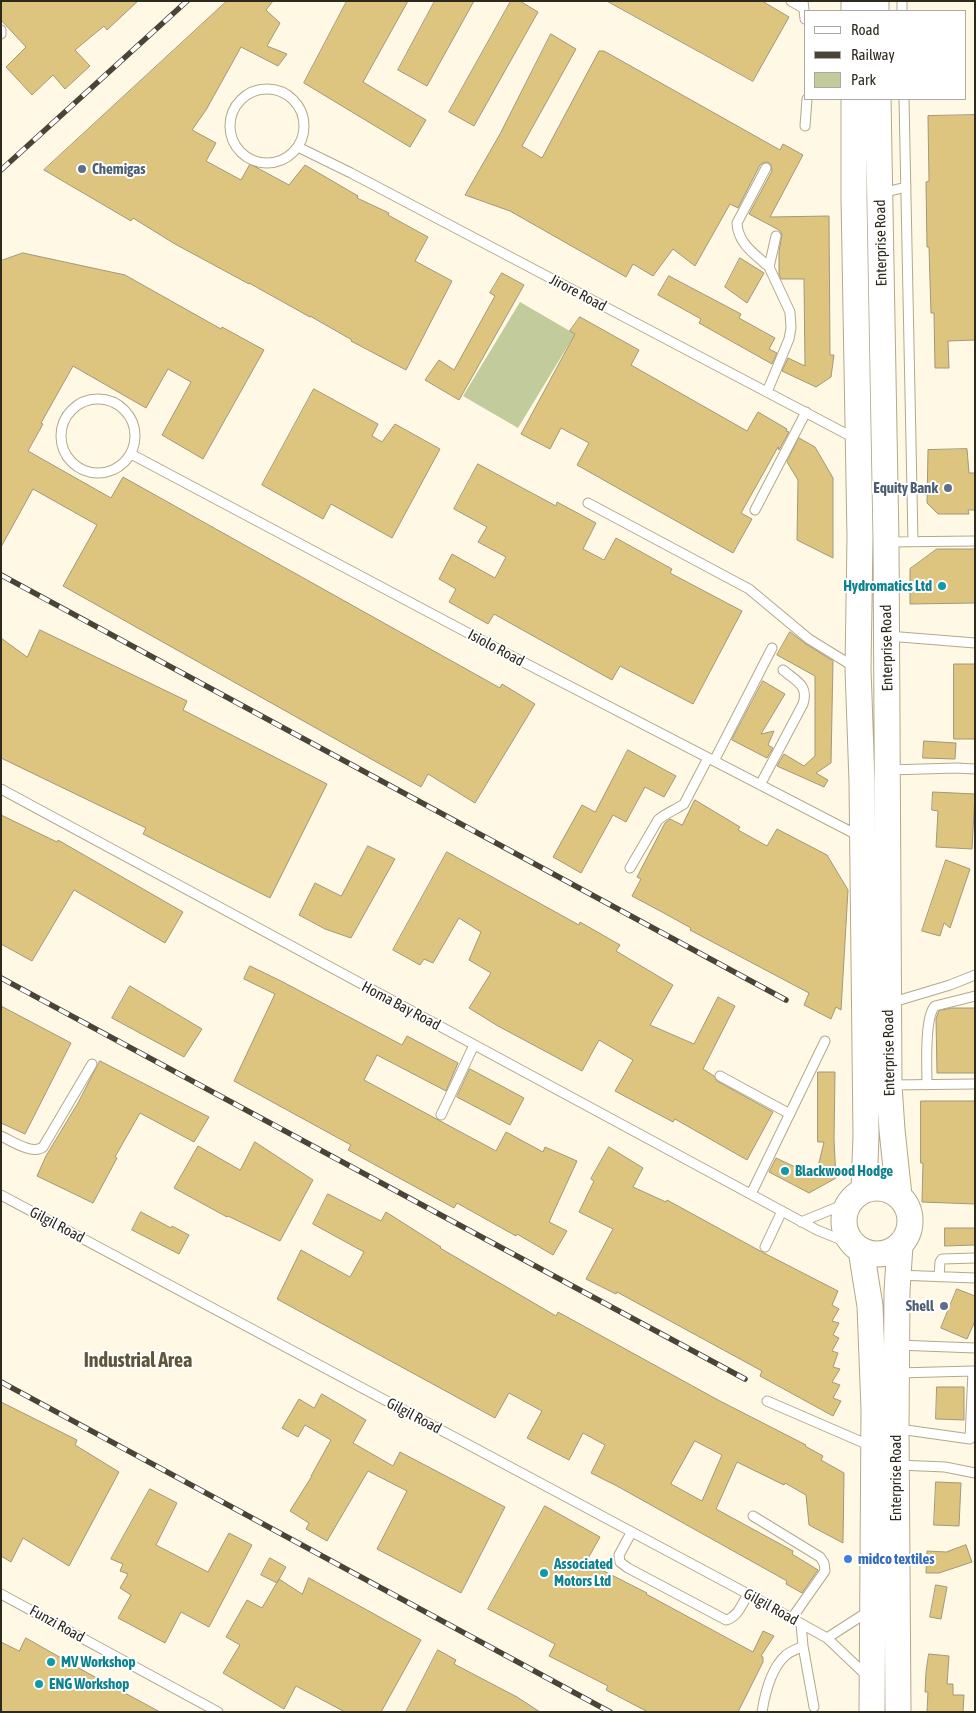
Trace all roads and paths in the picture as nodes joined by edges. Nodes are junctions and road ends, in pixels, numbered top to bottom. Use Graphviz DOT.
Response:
graph roads {
  1 [pos="791,1"];
  2 [pos="803,5"];
  3 [pos="1,30"];
  4 [pos="1,34"];
  5 [pos="807,100"];
  6 [pos="854,100"];
  7 [pos="878,100"];
  8 [pos="904,100"];
  9 [pos="804,126"];
  10 [pos="298,147"];
  11 [pos="766,168"];
  12 [pos="906,187"];
  13 [pos="880,193"];
  14 [pos="776,236"];
  15 [pos="769,267"];
  16 [pos="768,392"];
  17 [pos="806,412"];
  18 [pos="858,440"];
  19 [pos="131,454"];
  20 [pos="588,503"];
  21 [pos="755,510"];
  22 [pos="913,541"];
  23 [pos="975,541"];
  24 [pos="886,542"];
  25 [pos="886,636"];
  26 [pos="975,643"];
  27 [pos="772,648"];
  28 [pos="858,669"];
  29 [pos="783,670"];
  30 [pos="711,760"];
  31 [pos="975,769"];
  32 [pos="888,777"];
  33 [pos="862,782"];
  34 [pos="760,785"];
  35 [pos="1,789"];
  36 [pos="862,838"];
  37 [pos="630,868"];
  38 [pos="975,975"];
  39 [pos="975,996"];
  40 [pos="889,1004"];
  41 [pos="825,1042"];
  42 [pos="474,1045"];
  43 [pos="92,1064"];
  44 [pos="720,1076"];
  45 [pos="889,1084"];
  46 [pos="975,1084"];
  47 [pos="927,1085"];
  48 [pos="790,1114"];
  49 [pos="442,1115"];
  50 [pos="1,1136"];
  51 [pos="751,1194"];
  52 [pos="1,1195"];
  53 [pos="857,1196"];
  54 [pos="899,1196"];
  55 [pos="782,1211"];
  56 [pos="801,1222"];
  57 [pos="900,1245"];
  58 [pos="858,1247"];
  59 [pos="765,1248"];
  60 [pos="975,1258"];
  61 [pos="898,1275"];
  62 [pos="939,1277"];
  63 [pos="975,1278"];
  64 [pos="897,1344"];
  65 [pos="975,1348"];
  66 [pos="974,1371"];
  67 [pos="897,1373"];
  68 [pos="767,1401"];
  69 [pos="896,1428"];
  70 [pos="972,1439"];
  71 [pos="882,1462"];
  72 [pos="975,1473"];
  73 [pos="753,1516"];
  74 [pos="631,1533"];
  75 [pos="1,1594"];
  76 [pos="748,1594"];
  77 [pos="872,1609"];
  78 [pos="792,1618"];
  79 [pos="801,1624"];
  80 [pos="827,1638"];
  81 [pos="803,1646"];
  82 [pos="872,1682"];
  83 [pos="814,1707"];
  84 [pos="218,1712"];
  85 [pos="762,1712"];
  86 [pos="872,1712"];
  87 [pos="898,1712"];
  1 -- 2 [label="lane"];
  3 -- 4 [label="lane"];
  5 -- 9 [label="lane"];
  6 -- 18 [label="main road, Enterprise Road"];
  7 -- 13 [label="main road, Enterprise Road"];
  8 -- 12 [label="lane"];
  10 -- 10 [label="lane"];
  10 -- 16 [label="lane, Jirore Road"];
  11 -- 15 [label="lane"];
  12 -- 13 [label="lane"];
  12 -- 22 [label="lane"];
  13 -- 24 [label="main road, Enterprise Road"];
  14 -- 15 [label="lane"];
  15 -- 16 [label="lane"];
  16 -- 17 [label="lane, Jirore Road"];
  17 -- 18 [label="lane, Jirore Road"];
  17 -- 21 [label="lane"];
  18 -- 28 [label="main road, Enterprise Road"];
  19 -- 19 [label="lane"];
  19 -- 30 [label="lane, Isiolo Road"];
  20 -- 28 [label="lane"];
  22 -- 23 [label="lane"];
  22 -- 24 [label="lane"];
  24 -- 25 [label="main road, Enterprise Road"];
  25 -- 26 [label="lane"];
  25 -- 32 [label="main road, Enterprise Road"];
  27 -- 30 [label="lane"];
  28 -- 33 [label="main road, Enterprise Road"];
  29 -- 34 [label="lane"];
  30 -- 34 [label="lane, Isiolo Road"];
  30 -- 37 [label="lane"];
  31 -- 32 [label="lane"];
  32 -- 33 [label="main road"];
  32 -- 40 [label="main road, Enterprise Road"];
  33 -- 36 [label="main road, Enterprise Road"];
  34 -- 36 [label="lane, Isiolo Road"];
  35 -- 42 [label="lane, Homa Bay Road"];
  36 -- 53 [label="main road, Enterprise Road"];
  38 -- 40 [label="lane"];
  39 -- 47 [label="lane"];
  40 -- 45 [label="main road, Enterprise Road"];
  41 -- 48 [label="lane"];
  42 -- 49 [label="lane"];
  42 -- 51 [label="lane, Homa Bay Road"];
  43 -- 50 [label="lane"];
  44 -- 48 [label="lane"];
  45 -- 47 [label="lane"];
  45 -- 54 [label="main road, Enterprise Road"];
  46 -- 47 [label="lane"];
  48 -- 51 [label="lane"];
  51 -- 55 [label="lane, Homa Bay Road"];
  52 -- 74 [label="lane, Gilgil Road"];
  53 -- 54 [label="main road"];
  53 -- 56 [label="lane"];
  53 -- 58 [label="main road, Enterprise Road"];
  54 -- 57 [label="main road, Enterprise Road"];
  55 -- 56 [label="lane, Homa Bay Road"];
  55 -- 59 [label="lane"];
  56 -- 58 [label="lane, Homa Bay Road"];
  57 -- 58 [label="main road"];
  57 -- 61 [label="main road, Enterprise Road"];
  58 -- 71 [label="main road, Enterprise Road"];
  60 -- 62 [label="lane"];
  61 -- 62 [label="lane"];
  61 -- 64 [label="main road, Enterprise Road"];
  62 -- 63 [label="lane"];
  64 -- 65 [label="lane"];
  64 -- 67 [label="main road, Enterprise Road"];
  66 -- 67 [label="lane"];
  66 -- 70 [label="lane"];
  67 -- 69 [label="main road, Enterprise Road"];
  68 -- 71 [label="lane"];
  69 -- 70 [label="lane"];
  69 -- 71 [label="main road, Enterprise Road"];
  71 -- 72 [label="lane"];
  71 -- 77 [label="main road, Enterprise Road"];
  71 -- 87 [label="main road, Enterprise Road"];
  73 -- 78 [label="lane"];
  74 -- 76 [label="lane, Gilgil Road"];
  74 -- 76 [label="lane"];
  75 -- 84 [label="lane, Funzi Road"];
  76 -- 78 [label="lane, Gilgil Road"];
  77 -- 80 [label="lane"];
  77 -- 82 [label="main road, Enterprise Road"];
  78 -- 79 [label="lane, Gilgil Road"];
  79 -- 80 [label="lane, Gilgil Road"];
  79 -- 81 [label="lane"];
  80 -- 82 [label="lane, Gilgil Road"];
  81 -- 83 [label="lane"];
  81 -- 85 [label="lane"];
  82 -- 86 [label="main road, Enterprise Road"];
}
